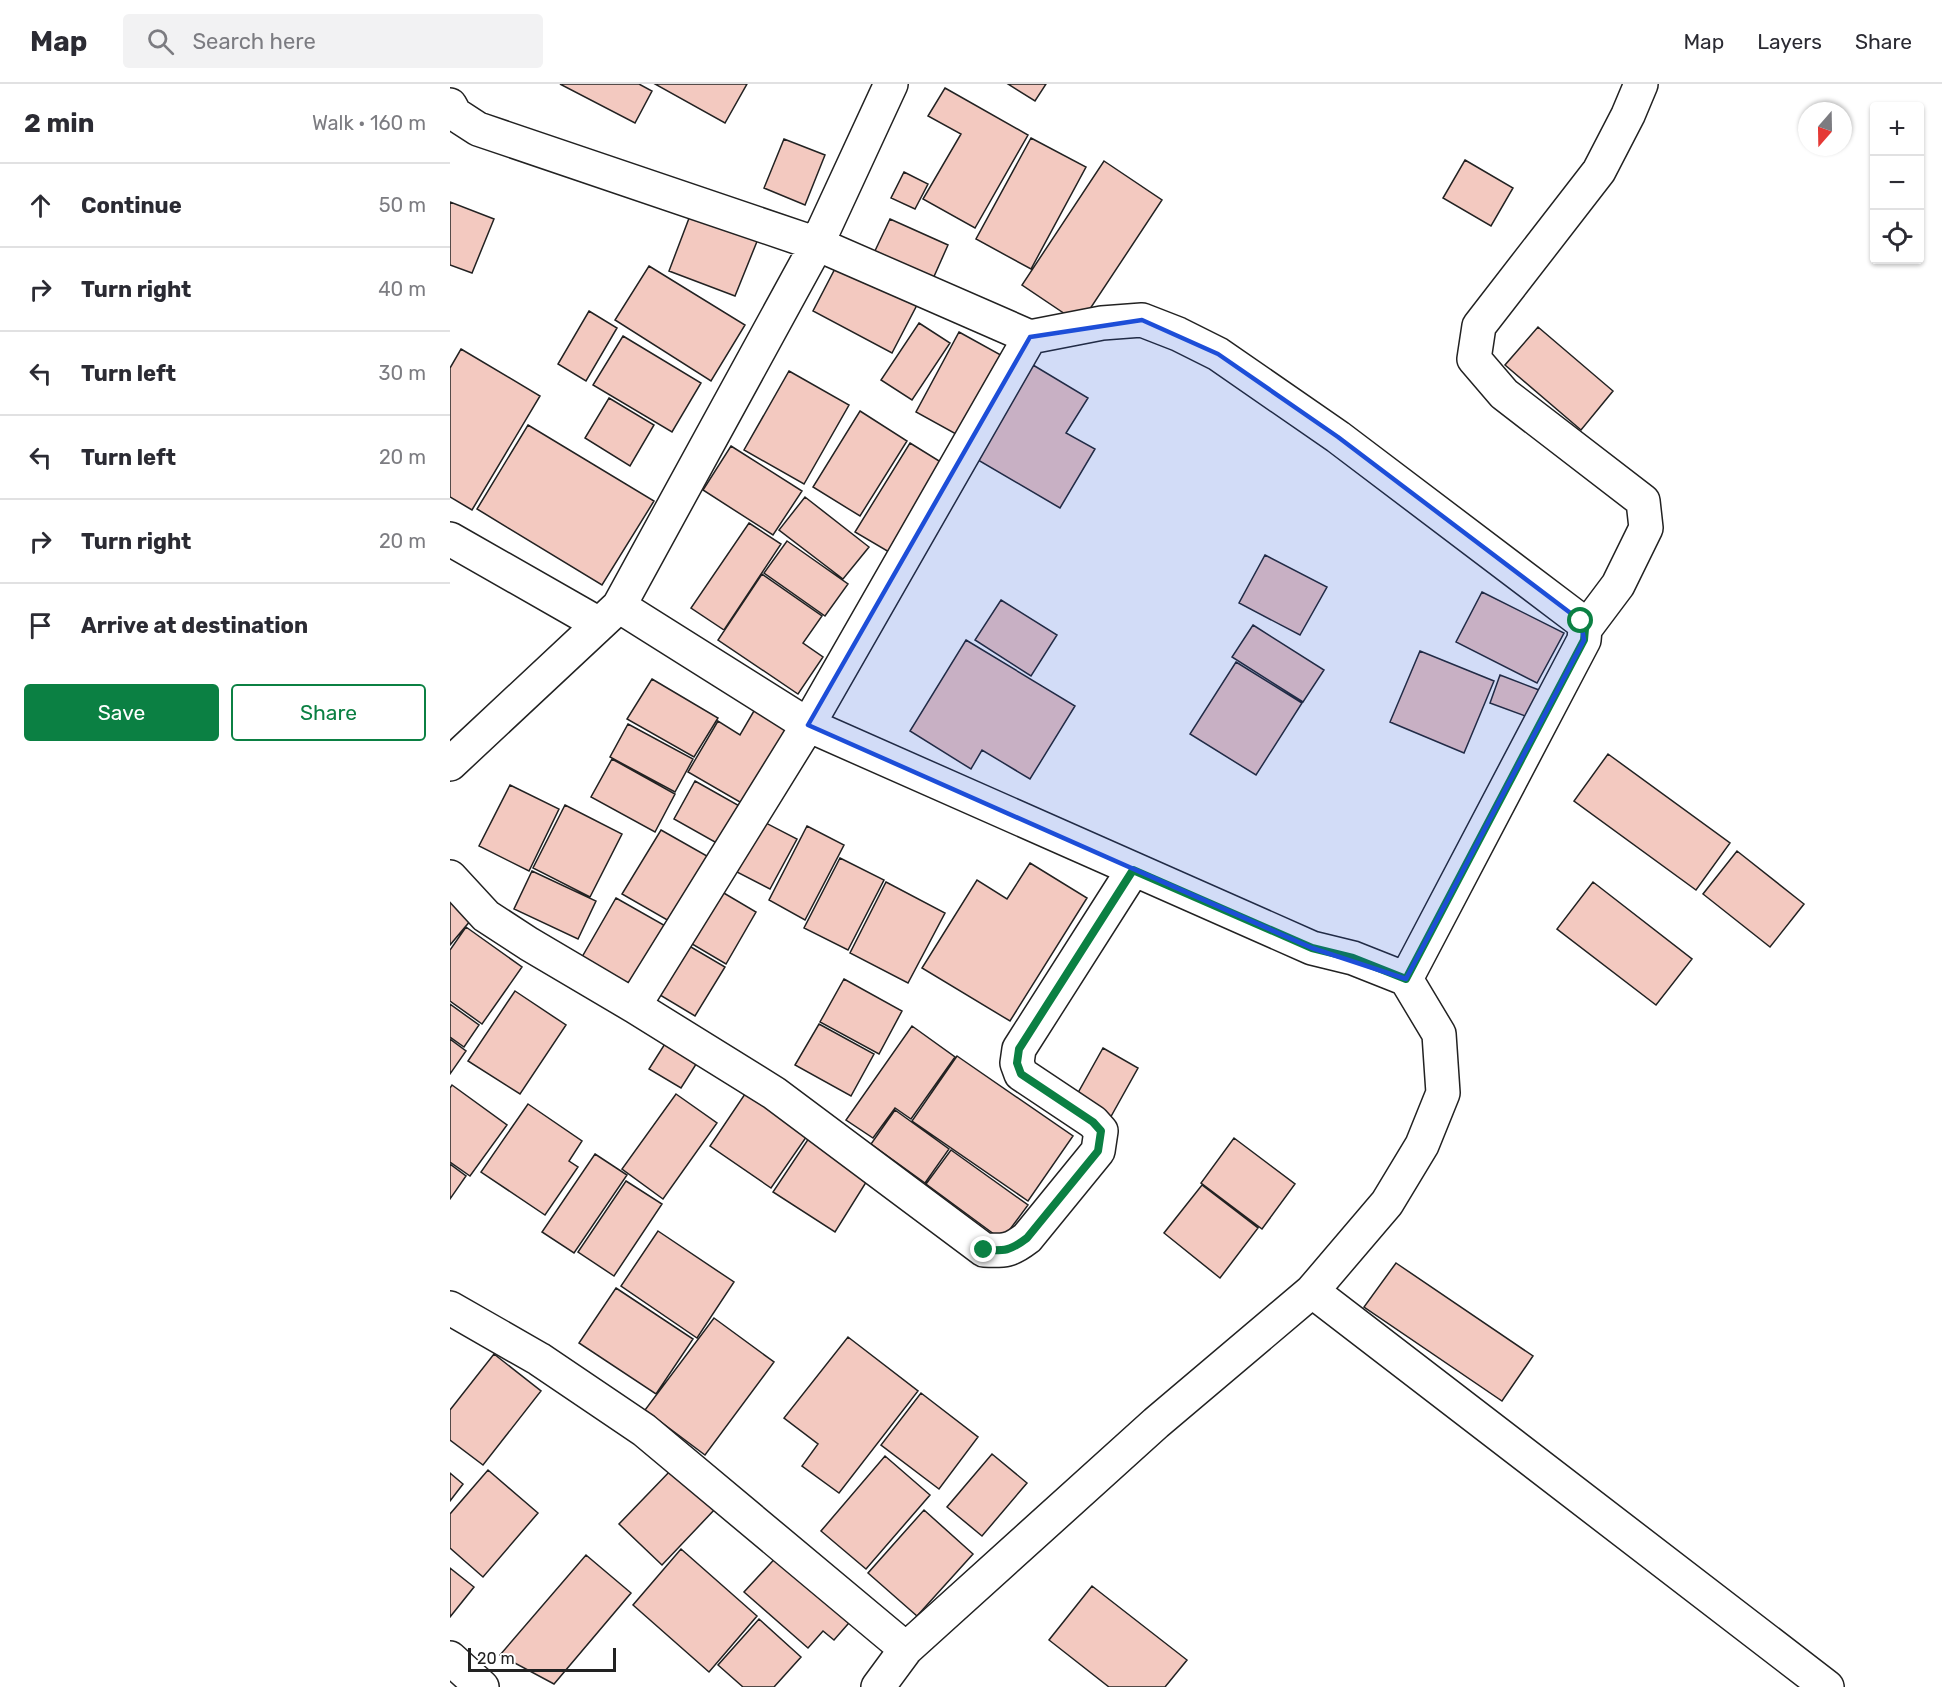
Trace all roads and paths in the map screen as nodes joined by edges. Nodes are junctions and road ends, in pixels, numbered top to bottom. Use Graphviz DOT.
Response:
graph roads {
  1 [pos="891,84"];
  2 [pos="1641,84"];
  3 [pos="450,105"];
  4 [pos="817,244"];
  5 [pos="1030,337"];
  6 [pos="450,538"];
  7 [pos="609,615"];
  8 [pos="1585,629"];
  9 [pos="808,725"];
  10 [pos="450,764"];
  11 [pos="1133,870"];
  12 [pos="450,877"];
  13 [pos="1406,979"];
  14 [pos="634,1006"];
  15 [pos="1312,1291"];
  16 [pos="450,1308"];
  17 [pos="906,1649"];
  18 [pos="450,1658"];
  19 [pos="482,1687"];
  20 [pos="878,1687"];
  21 [pos="1827,1687"];
  1 -- 4 [label="street"];
  2 -- 8 [label="street"];
  3 -- 4 [label="street"];
  4 -- 5 [label="street"];
  4 -- 7 [label="street"];
  5 -- 8 [label="street"];
  5 -- 9 [label="street"];
  6 -- 7 [label="street"];
  7 -- 9 [label="street"];
  7 -- 10 [label="street"];
  8 -- 13 [label="street"];
  9 -- 11 [label="street"];
  9 -- 14 [label="street"];
  11 -- 13 [label="street"];
  11 -- 14 [label="street"];
  12 -- 14 [label="street"];
  13 -- 15 [label="street"];
  15 -- 17 [label="street"];
  15 -- 21 [label="street"];
  16 -- 17 [label="street"];
  17 -- 20 [label="street"];
  18 -- 19 [label="street"];
}
